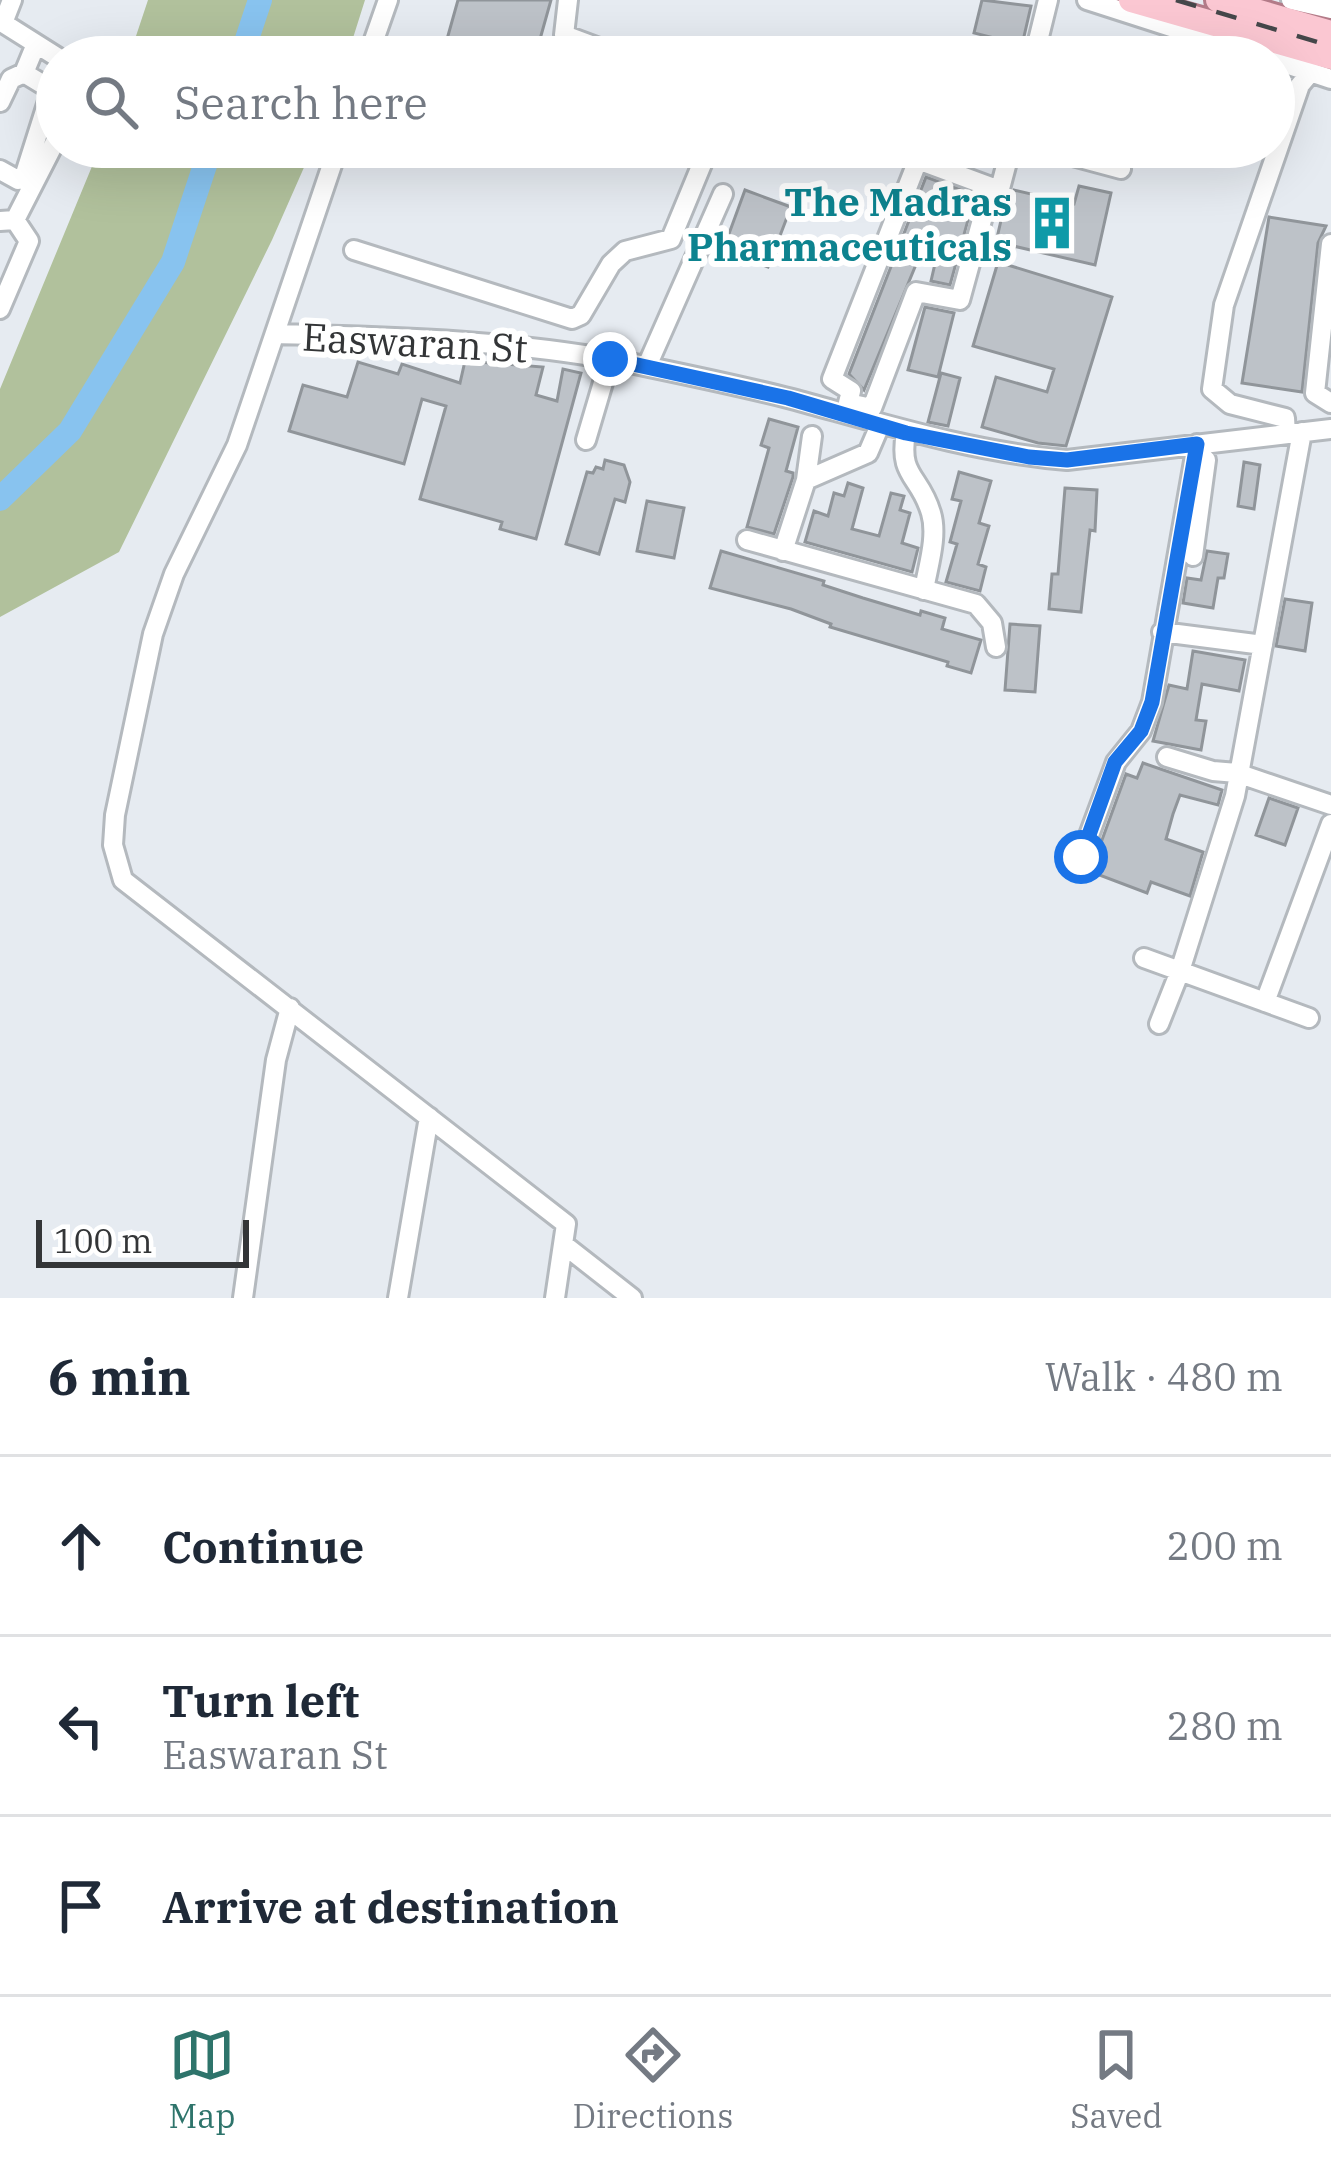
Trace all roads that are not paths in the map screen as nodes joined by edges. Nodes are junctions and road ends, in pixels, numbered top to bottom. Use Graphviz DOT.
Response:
graph roads {
  1 [pos="12,0"];
  2 [pos="388,0"];
  3 [pos="568,0"];
  4 [pos="1048,0"];
  5 [pos="1087,0"];
  6 [pos="1132,0"];
  7 [pos="1218,0"];
  8 [pos="1292,0"];
  9 [pos="1331,9"];
  10 [pos="1,22"];
  11 [pos="1331,32"];
  12 [pos="375,36"];
  13 [pos="569,36"];
  14 [pos="1039,36"];
  15 [pos="1199,36"];
  16 [pos="1237,36"];
  17 [pos="36,44"];
  18 [pos="1321,65"];
  19 [pos="24,73"];
  20 [pos="1331,79"];
  21 [pos="36,80"];
  22 [pos="1295,99"];
  23 [pos="0,102"];
  24 [pos="36,139"];
  25 [pos="42,168"];
  26 [pos="331,168"];
  27 [pos="700,168"];
  28 [pos="915,168"];
  29 [pos="940,168"];
  30 [pos="1006,168"];
  31 [pos="1117,168"];
  32 [pos="1271,168"];
  33 [pos="1121,169"];
  34 [pos="0,170"];
  35 [pos="723,194"];
  36 [pos="7,221"];
  37 [pos="1331,244"];
  38 [pos="354,250"];
  39 [pos="0,309"];
  40 [pos="968,315"];
  41 [pos="277,334"];
  42 [pos="610,359"];
  43 [pos="646,366"];
  44 [pos="1331,403"];
  45 [pos="1244,408"];
  46 [pos="869,417"];
  47 [pos="1331,429"];
  48 [pos="1294,432"];
  49 [pos="906,433"];
  50 [pos="812,436"];
  51 [pos="1245,439"];
  52 [pos="586,440"];
  53 [pos="1203,444"];
  54 [pos="806,480"];
  55 [pos="747,540"];
  56 [pos="783,551"];
  57 [pos="1193,556"];
  58 [pos="924,590"];
  59 [pos="1162,632"];
  60 [pos="1263,645"];
  61 [pos="996,647"];
  62 [pos="1168,757"];
  63 [pos="1237,773"];
  64 [pos="1331,806"];
  65 [pos="1331,824"];
  66 [pos="1081,857"];
  67 [pos="1144,958"];
  68 [pos="1180,970"];
  69 [pos="1265,1002"];
  70 [pos="290,1008"];
  71 [pos="1309,1018"];
  72 [pos="1159,1024"];
  73 [pos="429,1117"];
  74 [pos="563,1244"];
  75 [pos="243,1298"];
  76 [pos="398,1298"];
  77 [pos="554,1298"];
  78 [pos="632,1298"];
  1 -- 10 [label="street"];
  2 -- 12 [label="street"];
  3 -- 13 [label="street"];
  4 -- 14 [label="street"];
  5 -- 15 [label="street"];
  6 -- 16 [label="main road"];
  7 -- 11 [label="main road"];
  8 -- 9 [label="street"];
  10 -- 17 [label="street"];
  17 -- 19 [label="street"];
  18 -- 20 [label="street"];
  18 -- 22 [label="street"];
  19 -- 21 [label="street"];
  19 -- 23 [label="street"];
  24 -- 34 [label="street"];
  25 -- 36 [label="street"];
  26 -- 41 [label="street"];
  27 -- 38 [label="street"];
  28 -- 46 [label="street"];
  29 -- 46 [label="street"];
  30 -- 40 [label="street"];
  31 -- 33 [label="street"];
  32 -- 45 [label="street"];
  35 -- 43 [label="street"];
  36 -- 39 [label="street"];
  37 -- 44 [label="street"];
  41 -- 42 [label="street, Easwaran St"];
  41 -- 70 [label="street"];
  42 -- 43 [label="street, Easwaran St"];
  42 -- 52 [label="street"];
  43 -- 46 [label="street, Easwaran St"];
  45 -- 48 [label="street"];
  45 -- 51 [label="street"];
  46 -- 49 [label="street, Easwaran St"];
  46 -- 54 [label="street"];
  47 -- 48 [label="street, Easwaran St"];
  48 -- 51 [label="street, Easwaran St"];
  48 -- 60 [label="street"];
  49 -- 53 [label="street, Easwaran St"];
  49 -- 58 [label="street"];
  50 -- 54 [label="street"];
  51 -- 53 [label="street, Easwaran St"];
  53 -- 57 [label="street"];
  53 -- 59 [label="street"];
  54 -- 56 [label="street"];
  55 -- 56 [label="street"];
  56 -- 58 [label="street"];
  58 -- 61 [label="street"];
  59 -- 60 [label="street"];
  59 -- 66 [label="street"];
  60 -- 63 [label="street"];
  62 -- 63 [label="street"];
  63 -- 64 [label="street"];
  63 -- 68 [label="street"];
  65 -- 69 [label="street"];
  67 -- 68 [label="street"];
  68 -- 69 [label="street"];
  68 -- 72 [label="street"];
  69 -- 71 [label="street"];
  70 -- 73 [label="street"];
  70 -- 75 [label="street"];
  73 -- 74 [label="street"];
  73 -- 76 [label="street"];
  74 -- 77 [label="street"];
  74 -- 78 [label="street"];
}
